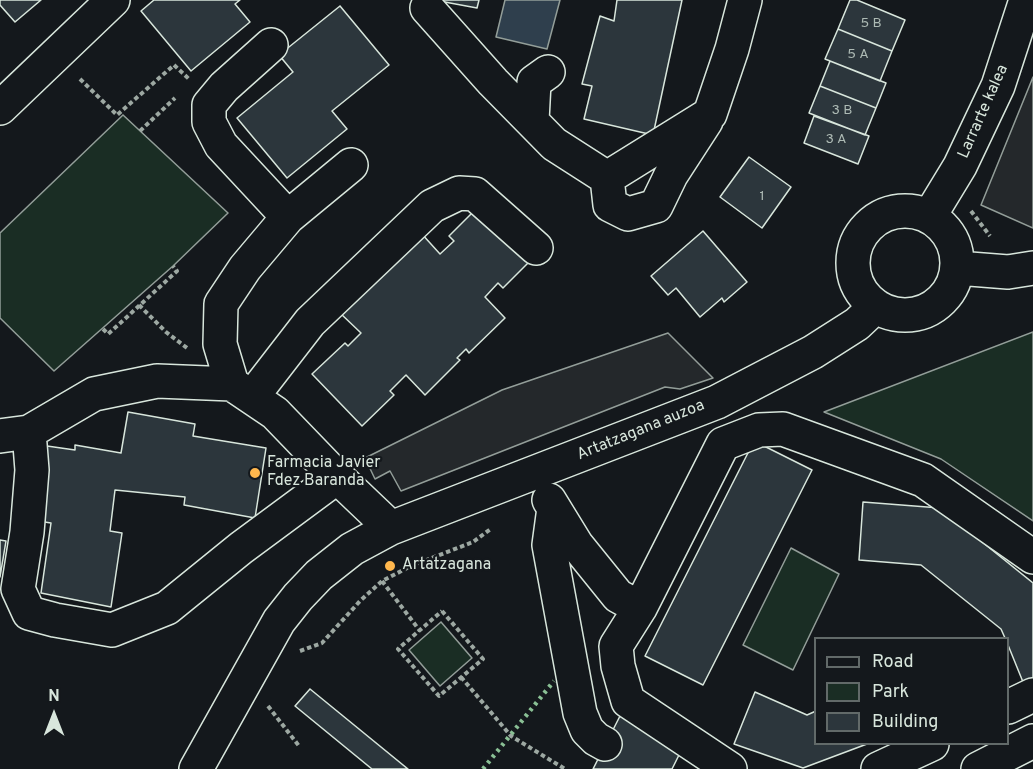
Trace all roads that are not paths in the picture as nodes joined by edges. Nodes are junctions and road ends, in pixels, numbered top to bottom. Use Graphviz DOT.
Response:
graph roads {
  1 [pos="113,0"];
  2 [pos="745,0"];
  3 [pos="1026,0"];
  4 [pos="427,8"];
  5 [pos="272,45"];
  6 [pos="548,72"];
  7 [pos="0,108"];
  8 [pos="710,114"];
  9 [pos="532,121"];
  10 [pos="351,165"];
  11 [pos="607,178"];
  12 [pos="288,217"];
  13 [pos="929,217"];
  14 [pos="536,248"];
  15 [pos="957,268"];
  16 [pos="1033,268"];
  17 [pos="876,306"];
  18 [pos="242,391"];
  19 [pos="14,434"];
  20 [pos="532,474"];
  21 [pos="338,477"];
  22 [pos="554,508"];
  23 [pos="391,528"];
  24 [pos="1033,557"];
  25 [pos="640,608"];
  26 [pos="1033,695"];
  27 [pos="1009,707"];
  28 [pos="1033,741"];
  29 [pos="605,744"];
  30 [pos="930,745"];
  31 [pos="196,769"];
  32 [pos="730,769"];
  33 [pos="878,769"];
  34 [pos="978,769"];
  1 -- 7 [label="street"];
  2 -- 8 [label="street"];
  3 -- 13 [label="street, Larrarte kalea"];
  4 -- 9 [label="street"];
  5 -- 12 [label="street"];
  6 -- 9 [label="street"];
  8 -- 11 [label="street"];
  8 -- 11 [label="street"];
  9 -- 11 [label="street"];
  10 -- 12 [label="street"];
  12 -- 18 [label="street"];
  13 -- 15 [label="street"];
  13 -- 17 [label="street"];
  14 -- 18 [label="street"];
  15 -- 16 [label="street"];
  15 -- 17 [label="street"];
  17 -- 20 [label="street, Artatzagana auzoa"];
  18 -- 19 [label="street"];
  18 -- 21 [label="street"];
  19 -- 21 [label="street"];
  20 -- 22 [label="street"];
  20 -- 23 [label="street, Artatzagana auzoa"];
  21 -- 23 [label="street"];
  22 -- 25 [label="street"];
  22 -- 29 [label="street"];
  23 -- 31 [label="street, Artatzagana auzoa"];
  24 -- 25 [label="street"];
  25 -- 32 [label="street"];
  26 -- 27 [label="street"];
  28 -- 34 [label="street"];
  30 -- 33 [label="street"];
}
